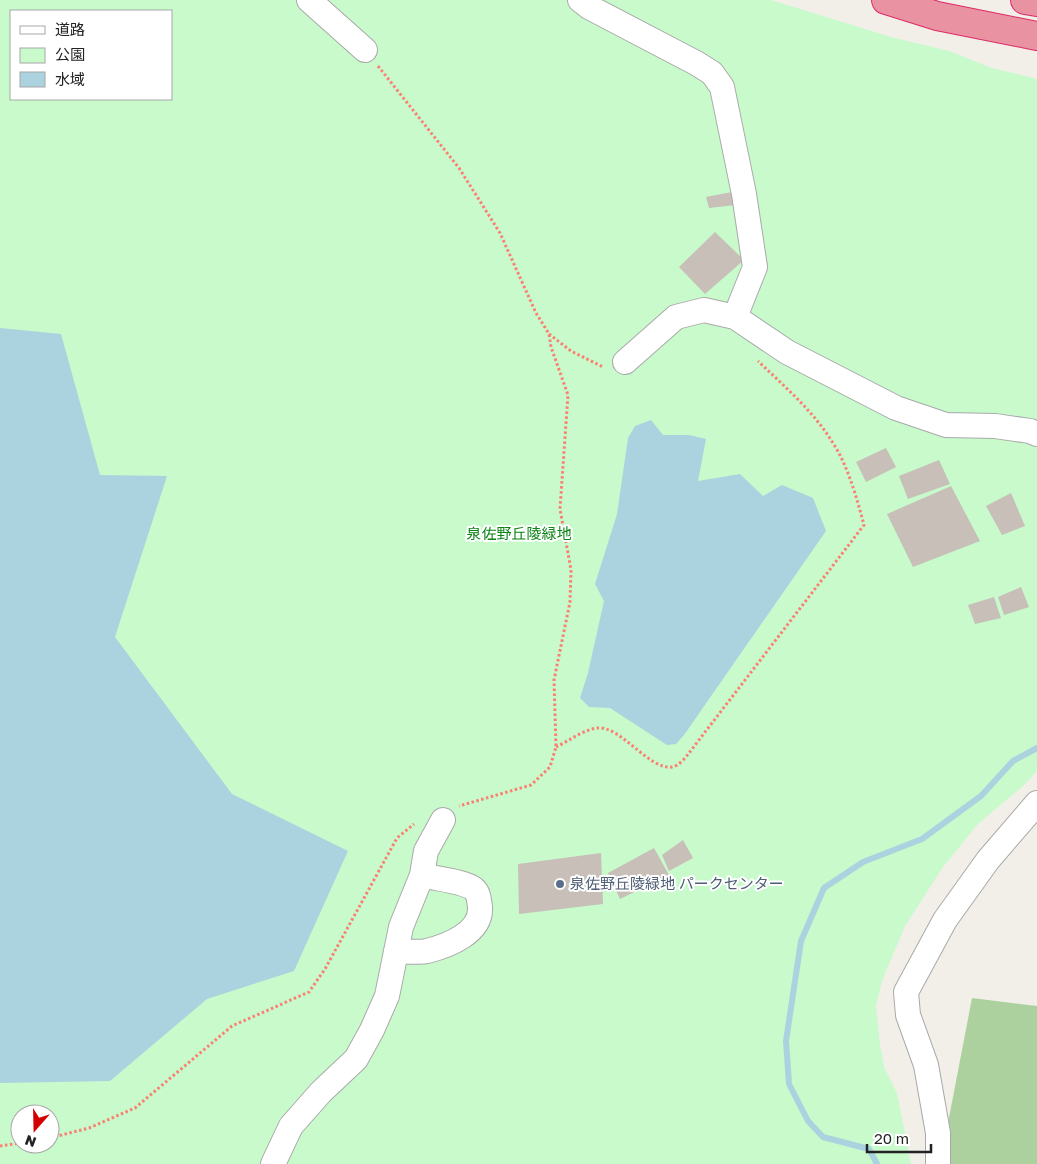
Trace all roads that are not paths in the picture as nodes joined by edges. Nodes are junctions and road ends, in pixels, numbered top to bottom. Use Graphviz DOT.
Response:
graph roads {
  1 [pos="309,0"];
  2 [pos="580,0"];
  3 [pos="886,0"];
  4 [pos="1026,0"];
  5 [pos="1037,2"];
  6 [pos="1037,36"];
  7 [pos="365,50"];
  8 [pos="735,317"];
  9 [pos="625,362"];
  10 [pos="1037,434"];
  11 [pos="1037,803"];
  12 [pos="447,814"];
  13 [pos="422,875"];
  14 [pos="396,951"];
  15 [pos="273,1164"];
  16 [pos="938,1164"];
  1 -- 7 [label="street"];
  2 -- 8 [label="street"];
  3 -- 6 [label="highway"];
  4 -- 5 [label="highway"];
  8 -- 9 [label="street"];
  8 -- 10 [label="street"];
  11 -- 16 [label="street"];
  12 -- 13 [label="street"];
  13 -- 14 [label="street"];
  13 -- 14 [label="street"];
  14 -- 15 [label="street"];
}
